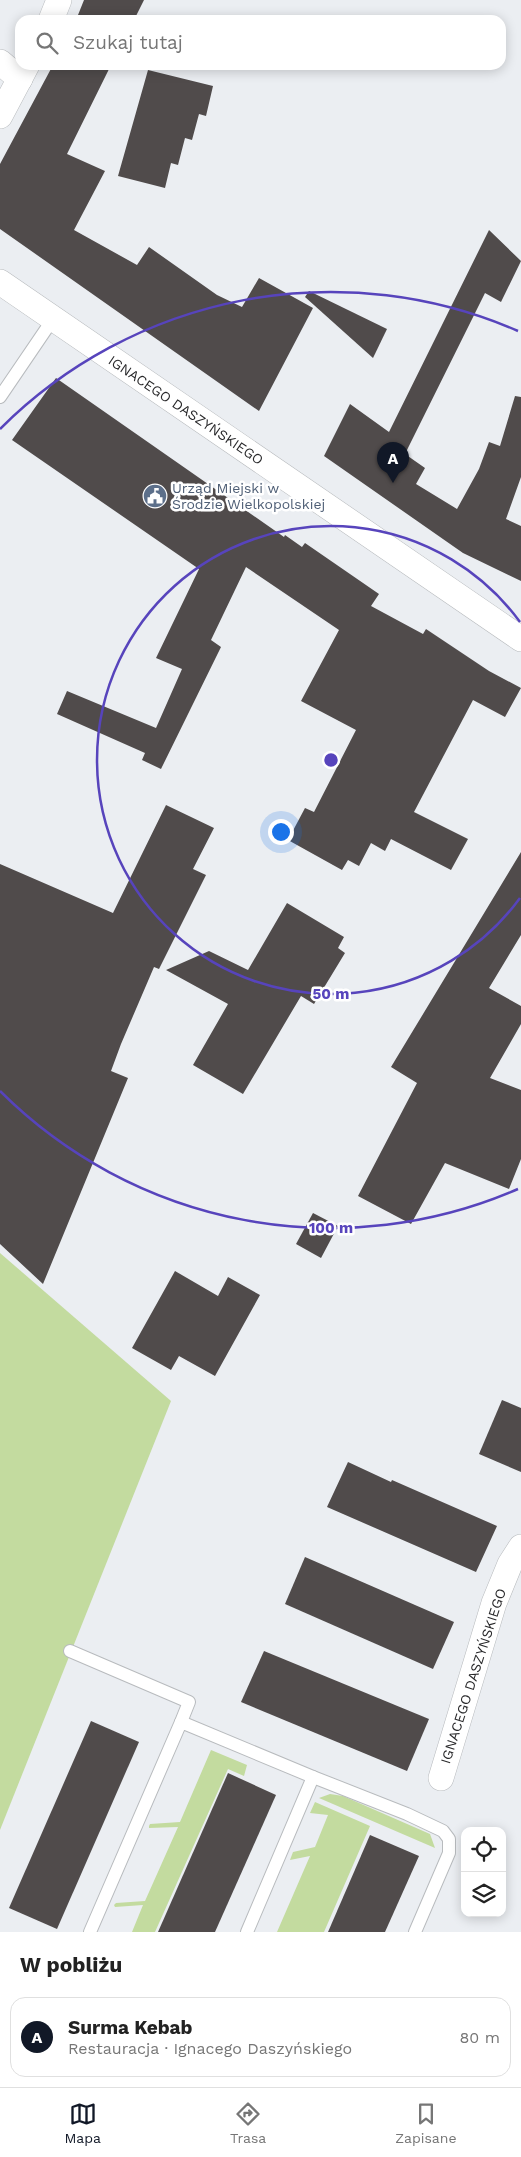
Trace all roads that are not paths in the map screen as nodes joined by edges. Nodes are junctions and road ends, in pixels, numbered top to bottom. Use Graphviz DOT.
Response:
graph roads {
  1 [pos="59,0"];
  2 [pos="53,15"];
  3 [pos="0,62"];
  4 [pos="15,68"];
  5 [pos="24,72"];
  6 [pos="0,116"];
  7 [pos="0,282"];
  8 [pos="53,319"];
  9 [pos="0,397"];
  10 [pos="521,639"];
  11 [pos="521,1548"];
  12 [pos="70,1651"];
  13 [pos="181,1722"];
  14 [pos="314,1777"];
  15 [pos="441,1778"];
  16 [pos="90,1932"];
  17 [pos="247,1932"];
  18 [pos="415,1932"];
  1 -- 2 [label="street"];
  3 -- 4 [label="street"];
  5 -- 6 [label="street"];
  7 -- 8 [label="street, IGNACEGO DASZYŃSKIEGO"];
  8 -- 9 [label="lane"];
  8 -- 10 [label="street, IGNACEGO DASZYŃSKIEGO"];
  11 -- 15 [label="street, IGNACEGO DASZYŃSKIEGO"];
  12 -- 13 [label="lane"];
  13 -- 14 [label="lane"];
  13 -- 16 [label="lane"];
  14 -- 17 [label="lane"];
  14 -- 18 [label="lane"];
}
